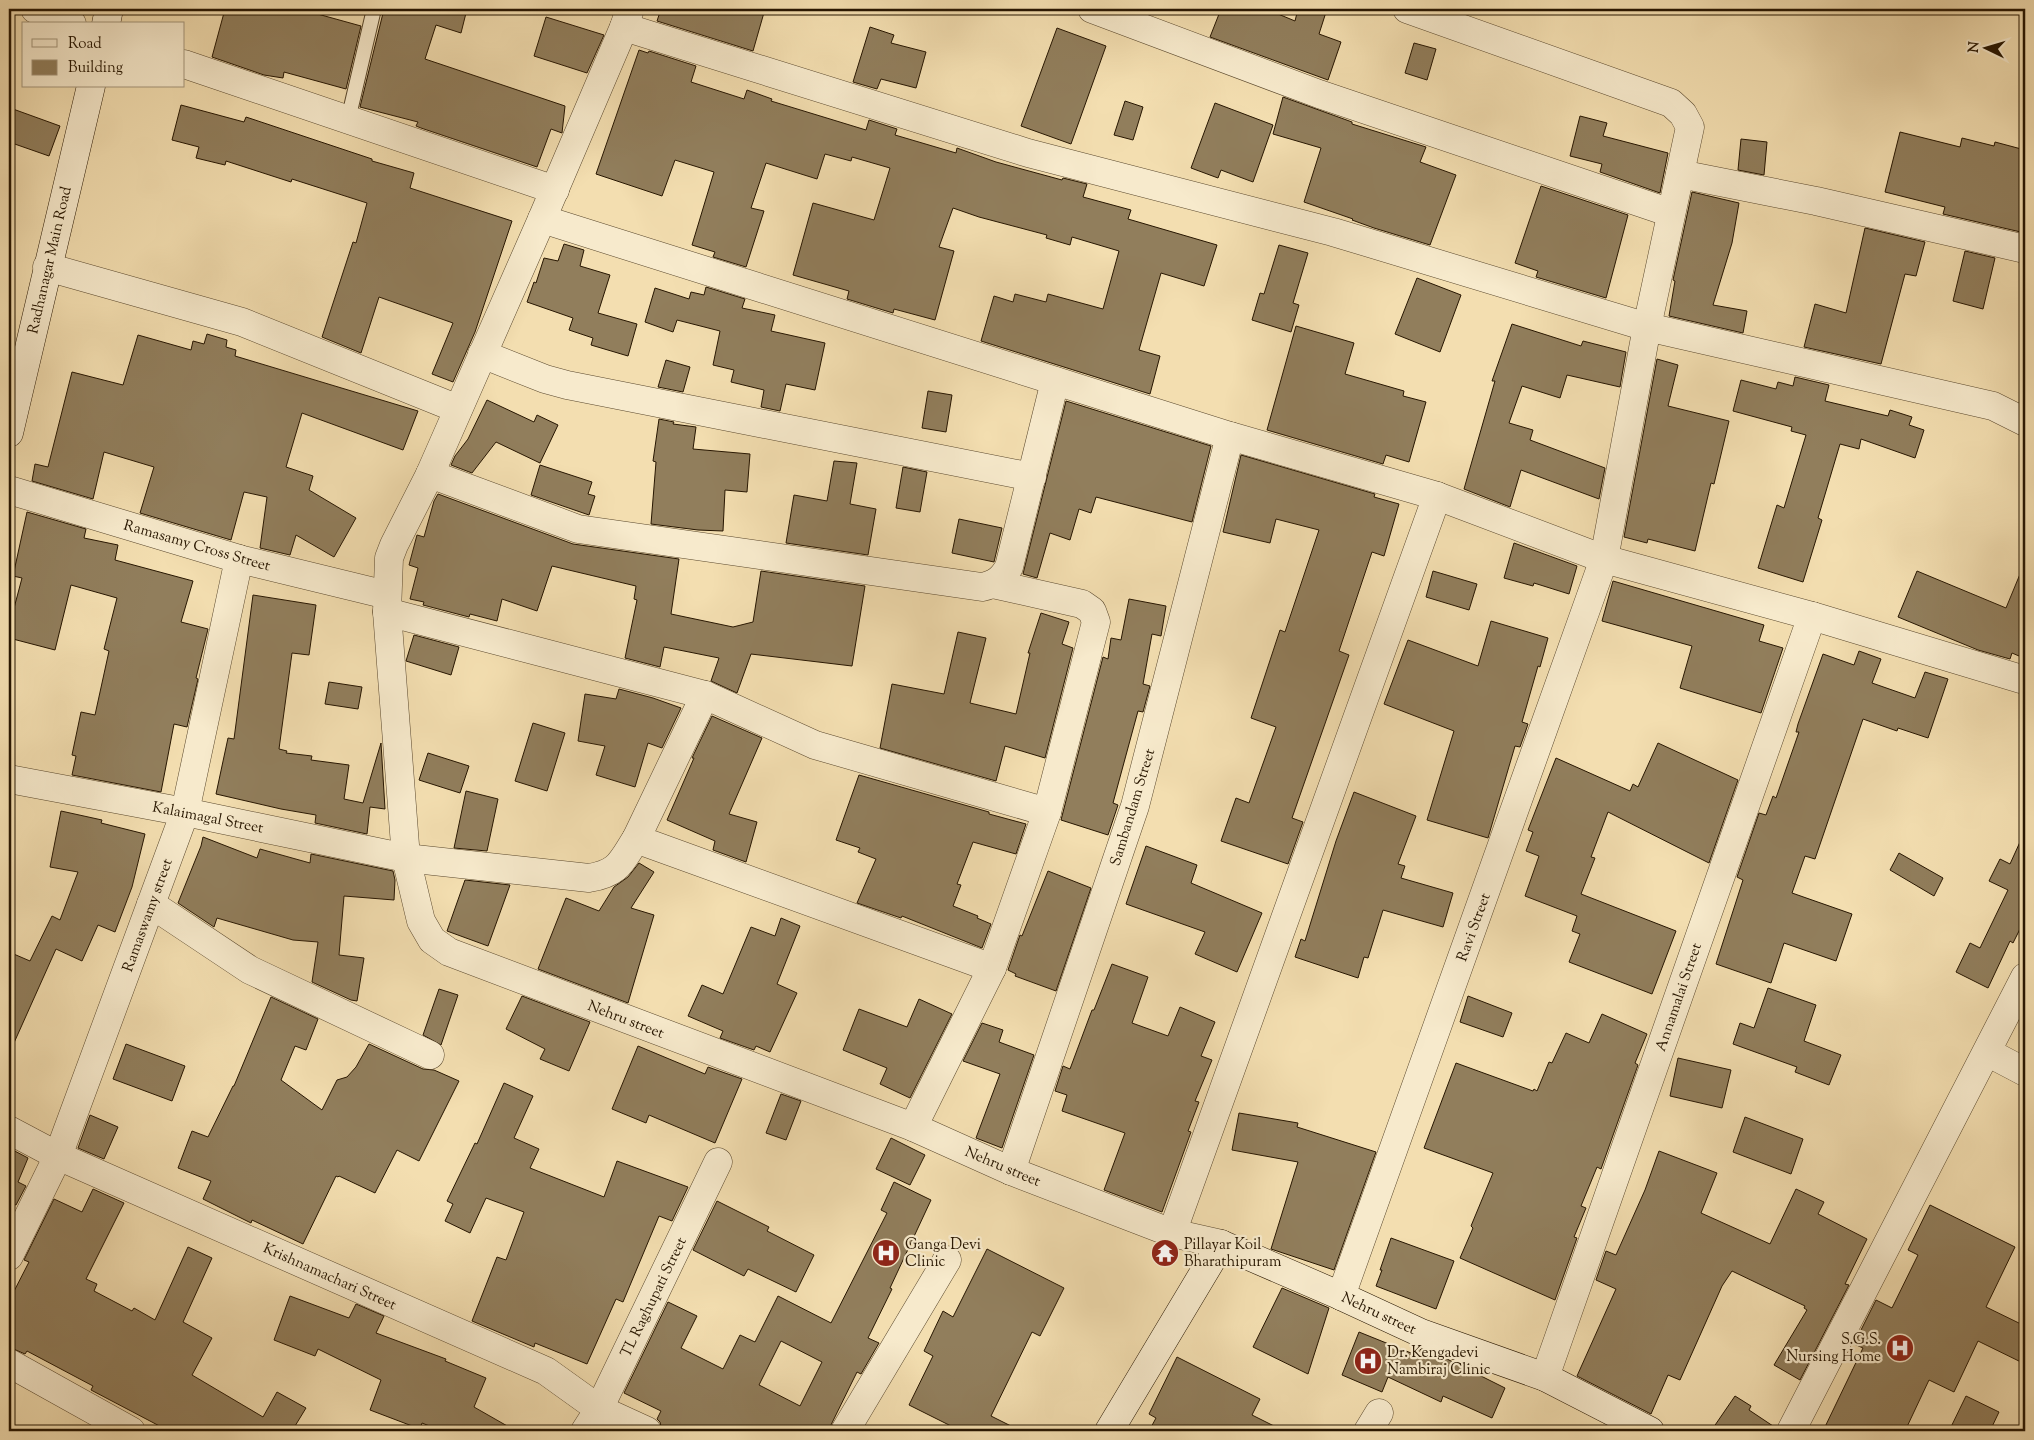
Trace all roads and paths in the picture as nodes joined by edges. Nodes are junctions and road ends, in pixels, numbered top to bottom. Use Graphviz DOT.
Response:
graph roads {
  1 [pos="35,9"];
  2 [pos="109,9"];
  3 [pos="374,9"];
  4 [pos="1092,9"];
  5 [pos="1407,9"];
  6 [pos="627,18"];
  7 [pos="67,22"];
  8 [pos="106,22"];
  9 [pos="185,64"];
  10 [pos="92,88"];
  11 [pos="348,120"];
  12 [pos="1680,174"];
  13 [pos="555,190"];
  14 [pos="1671,213"];
  15 [pos="542,219"];
  16 [pos="2025,249"];
  17 [pos="47,267"];
  18 [pos="1647,327"];
  19 [pos="482,354"];
  20 [pos="1056,381"];
  21 [pos="458,409"];
  22 [pos="2025,422"];
  23 [pos="9,433"];
  24 [pos="1230,436"];
  25 [pos="430,474"];
  26 [pos="1032,476"];
  27 [pos="9,490"];
  28 [pos="1437,496"];
  29 [pos="240,559"];
  30 [pos="1604,559"];
  31 [pos="993,584"];
  32 [pos="387,604"];
  33 [pos="1812,616"];
  34 [pos="2021,679"];
  35 [pos="705,694"];
  36 [pos="9,779"];
  37 [pos="185,812"];
  38 [pos="1047,812"];
  39 [pos="636,839"];
  40 [pos="406,858"];
  41 [pos="151,904"];
  42 [pos="992,968"];
  43 [pos="2025,977"];
  44 [pos="1987,1052"];
  45 [pos="430,1055"];
  46 [pos="2025,1072"];
  47 [pos="913,1127"];
  48 [pos="9,1130"];
  49 [pos="58,1156"];
  50 [pos="718,1162"];
  51 [pos="1011,1171"];
  52 [pos="1172,1233"];
  53 [pos="1221,1244"];
  54 [pos="9,1256"];
  55 [pos="947,1260"];
  56 [pos="1342,1296"];
  57 [pos="9,1363"];
  58 [pos="1545,1377"];
  59 [pos="592,1420"];
  60 [pos="132,1431"];
  61 [pos="647,1431"];
  62 [pos="845,1431"];
  63 [pos="1108,1431"];
  64 [pos="1650,1431"];
  65 [pos="1791,1431"];
  1 -- 7 [label="street"];
  2 -- 8 [label="street"];
  3 -- 11 [label="lane"];
  4 -- 14 [label="street"];
  5 -- 12 [label="street, Ravi Street"];
  6 -- 13 [label="street, Nehru street"];
  6 -- 18 [label="street"];
  9 -- 11 [label="street"];
  10 -- 17 [label="street, Radhanagar Main Road"];
  11 -- 13 [label="street"];
  12 -- 14 [label="street, Ravi Street"];
  12 -- 16 [label="street"];
  13 -- 15 [label="street, Nehru street"];
  14 -- 18 [label="street, Ravi Street"];
  15 -- 19 [label="street, Nehru street"];
  15 -- 20 [label="street"];
  17 -- 21 [label="street"];
  17 -- 23 [label="street, Radhanagar Main Road"];
  18 -- 22 [label="street"];
  18 -- 30 [label="street, Ravi Street"];
  19 -- 21 [label="street, Nehru street"];
  19 -- 26 [label="street"];
  20 -- 24 [label="street"];
  20 -- 26 [label="street"];
  21 -- 25 [label="street, Nehru street"];
  24 -- 28 [label="street"];
  24 -- 51 [label="street, Sambandam Street"];
  25 -- 31 [label="street"];
  25 -- 32 [label="street, Nehru street"];
  26 -- 31 [label="street"];
  27 -- 29 [label="street, Ramasamy Cross Street"];
  28 -- 30 [label="street"];
  28 -- 52 [label="street"];
  29 -- 32 [label="street, Ramasamy Cross Street"];
  29 -- 37 [label="street, Ramaswamy street"];
  30 -- 33 [label="street"];
  30 -- 56 [label="street, Ravi Street"];
  31 -- 38 [label="street"];
  32 -- 35 [label="street, Ramasamy Cross Street"];
  32 -- 40 [label="street, Nehru street"];
  33 -- 34 [label="street"];
  33 -- 58 [label="street, Annamalai Street"];
  35 -- 38 [label="street, Ramasamy Cross Street"];
  35 -- 39 [label="street, Kalaimagal Street"];
  36 -- 37 [label="street, Kalaimagal Street"];
  37 -- 40 [label="street, Kalaimagal Street"];
  37 -- 41 [label="street, Ramaswamy street"];
  38 -- 42 [label="street"];
  39 -- 40 [label="street, Kalaimagal Street"];
  39 -- 42 [label="street"];
  40 -- 47 [label="street, Nehru street"];
  41 -- 45 [label="street"];
  41 -- 49 [label="street, Ramaswamy street"];
  42 -- 47 [label="street"];
  43 -- 44 [label="street"];
  44 -- 46 [label="street"];
  44 -- 65 [label="street"];
  47 -- 51 [label="street, Nehru street"];
  48 -- 49 [label="street, Krishnamachari Street"];
  49 -- 54 [label="street, Ramaswamy street"];
  49 -- 59 [label="street, Krishnamachari Street"];
  50 -- 59 [label="street, TL Raghupati Street"];
  51 -- 52 [label="street, Nehru street"];
  52 -- 53 [label="street, Nehru street"];
  53 -- 56 [label="street, Nehru street"];
  53 -- 63 [label="street"];
  55 -- 62 [label="street"];
  56 -- 58 [label="street, Nehru street"];
  57 -- 60 [label="street"];
  58 -- 64 [label="street, Nehru street"];
  59 -- 61 [label="street, Krishnamachari Street"];
}
